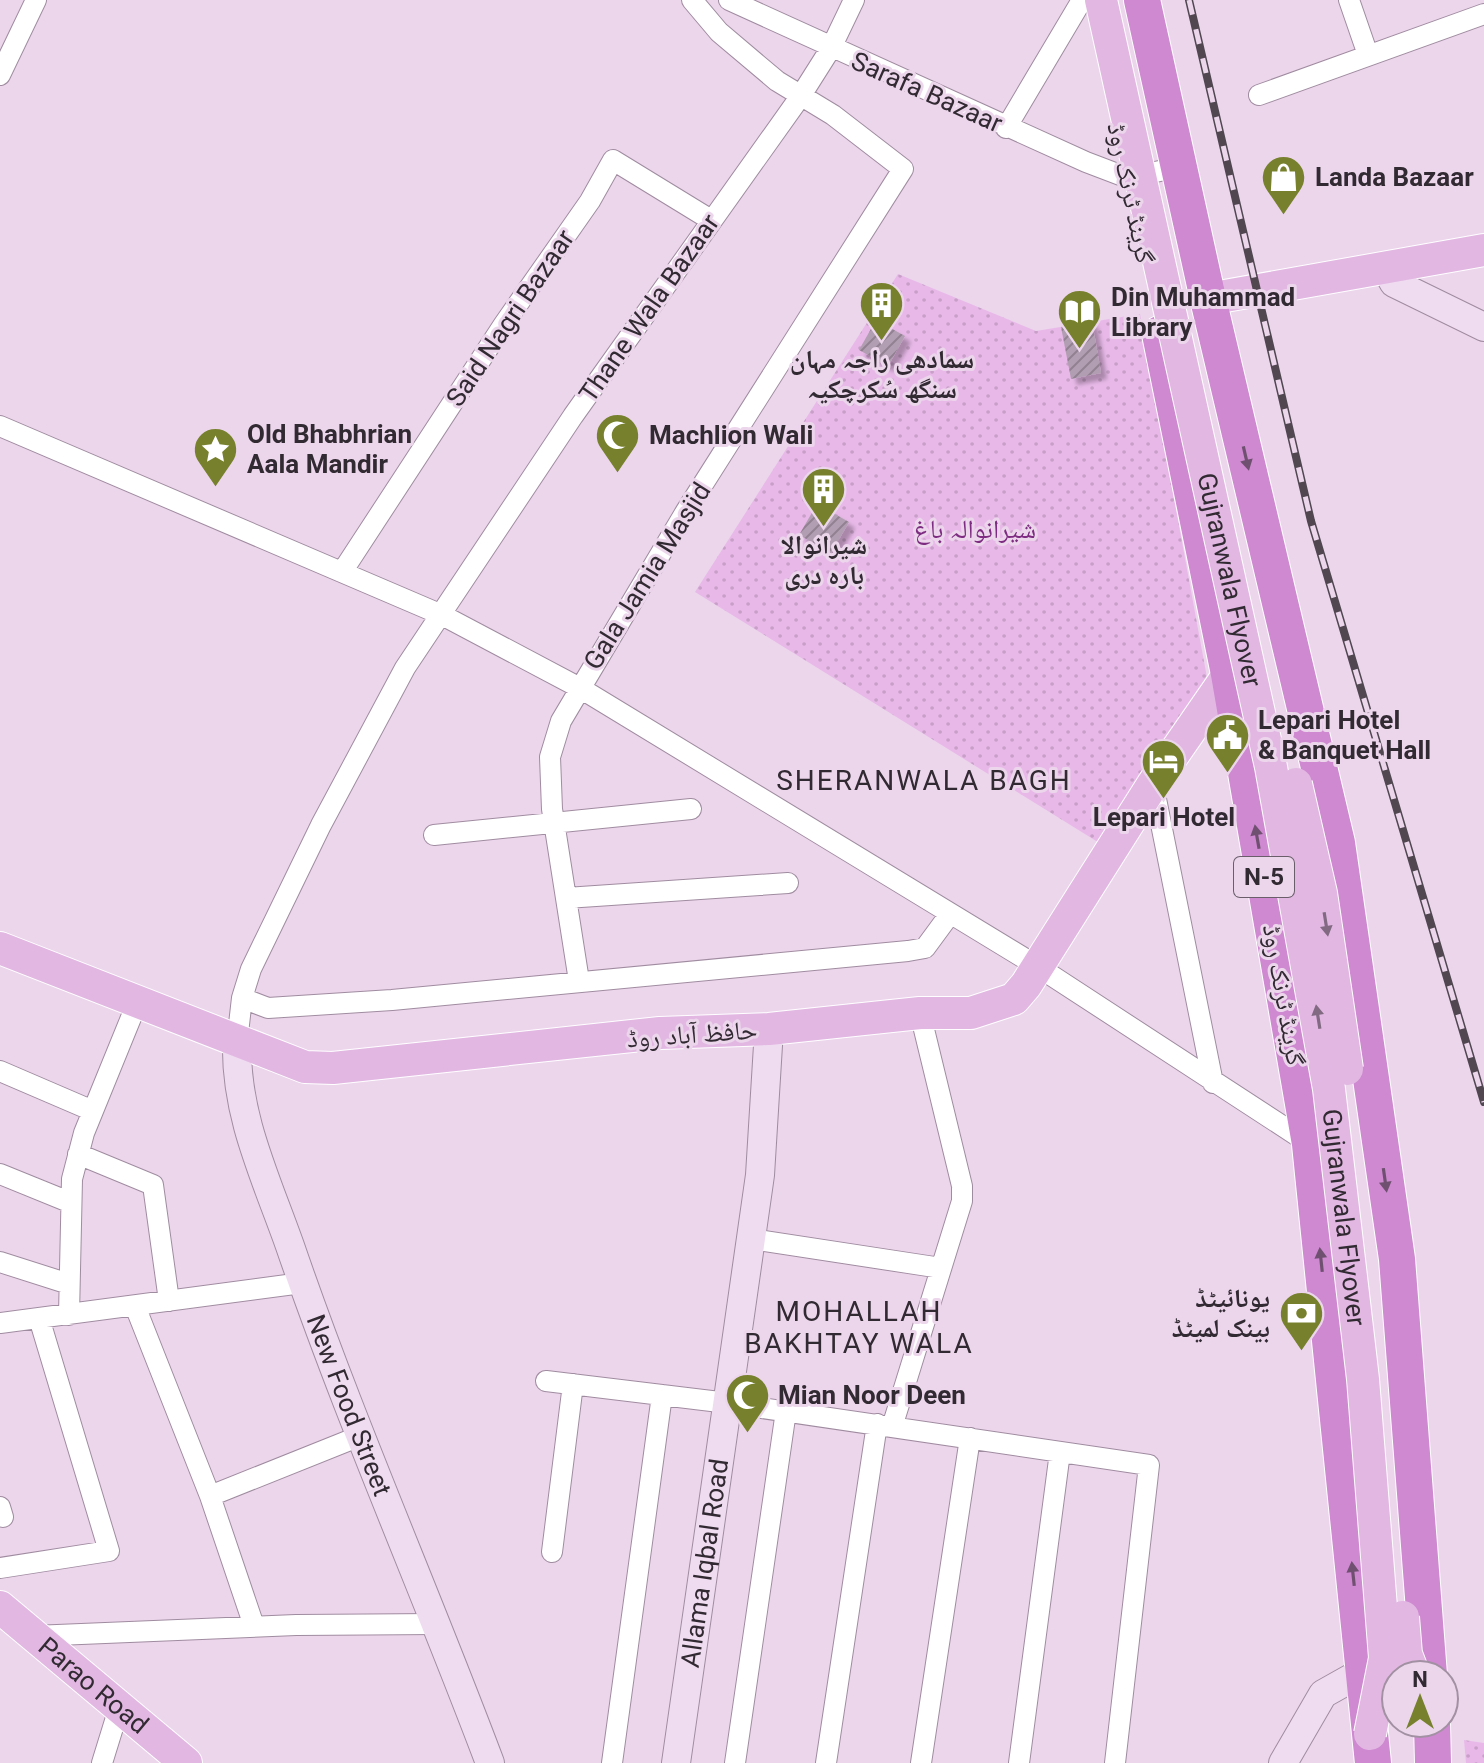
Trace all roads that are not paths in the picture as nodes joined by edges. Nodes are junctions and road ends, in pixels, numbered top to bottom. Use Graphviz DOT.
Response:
graph roads {
  1 [pos="36,0"];
  2 [pos="692,0"];
  3 [pos="729,0"];
  4 [pos="854,0"];
  5 [pos="1082,0"];
  6 [pos="1091,0"];
  7 [pos="1101,0"];
  8 [pos="1124,0"];
  9 [pos="1142,0"];
  10 [pos="1349,0"];
  11 [pos="1484,14"];
  12 [pos="831,48"];
  13 [pos="1368,55"];
  14 [pos="0,75"];
  15 [pos="1259,95"];
  16 [pos="800,97"];
  17 [pos="1006,128"];
  18 [pos="1178,167"];
  19 [pos="1128,178"];
  20 [pos="711,220"];
  21 [pos="1484,250"];
  22 [pos="1484,266"];
  23 [pos="1390,276"];
  24 [pos="1210,308"];
  25 [pos="1484,327"];
  26 [pos="0,426"];
  27 [pos="342,572"];
  28 [pos="442,615"];
  29 [pos="1229,674"];
  30 [pos="580,688"];
  31 [pos="1153,784"];
  32 [pos="691,809"];
  33 [pos="554,821"];
  34 [pos="434,835"];
  35 [pos="788,883"];
  36 [pos="566,898"];
  37 [pos="950,914"];
  38 [pos="0,948"];
  39 [pos="1037,966"];
  40 [pos="579,981"];
  41 [pos="242,998"];
  42 [pos="137,1003"];
  43 [pos="920,1013"];
  44 [pos="769,1029"];
  45 [pos="237,1042"];
  46 [pos="0,1071"];
  47 [pos="1213,1083"];
  48 [pos="93,1111"];
  49 [pos="1310,1144"];
  50 [pos="78,1154"];
  51 [pos="0,1174"];
  52 [pos="69,1202"];
  53 [pos="751,1239"];
  54 [pos="0,1262"];
  55 [pos="941,1268"];
  56 [pos="302,1283"];
  57 [pos="69,1284"];
  58 [pos="169,1301"];
  59 [pos="135,1306"];
  60 [pos="69,1315"];
  61 [pos="39,1318"];
  62 [pos="0,1323"];
  63 [pos="546,1381"];
  64 [pos="573,1384"];
  65 [pos="662,1395"];
  66 [pos="728,1403"];
  67 [pos="786,1411"];
  68 [pos="884,1426"];
  69 [pos="360,1436"];
  70 [pos="970,1438"];
  71 [pos="1060,1452"];
  72 [pos="210,1496"];
  73 [pos="552,1552"];
  74 [pos="0,1568"];
  75 [pos="0,1607"];
  76 [pos="437,1624"];
  77 [pos="254,1626"];
  78 [pos="33,1636"];
  79 [pos="1408,1659"];
  80 [pos="1428,1659"];
  81 [pos="1364,1671"];
  82 [pos="119,1708"];
  83 [pos="1372,1748"];
  84 [pos="102,1763"];
  85 [pos="186,1763"];
  86 [pos="490,1763"];
  87 [pos="612,1763"];
  88 [pos="676,1763"];
  89 [pos="735,1763"];
  90 [pos="826,1763"];
  91 [pos="921,1763"];
  92 [pos="1019,1763"];
  93 [pos="1115,1763"];
  94 [pos="1283,1763"];
  1 -- 14 [label="street"];
  2 -- 16 [label="street"];
  3 -- 12 [label="street, Sarafa Bazaar"];
  4 -- 12 [label="street, Thane Wala Bazaar"];
  5 -- 17 [label="street"];
  6 -- 19 [label="highway, گرینڈ ٹرنک روڈ / N-5"];
  83 -- 7 [label="main road, Gujranwala Flyover, one-way, bridge"];
  8 -- 79 [label="main road, Gujranwala Flyover, one-way, bridge"];
  9 -- 18 [label="highway, گرینڈ ٹرنک روڈ"];
  10 -- 13 [label="street"];
  11 -- 13 [label="street"];
  12 -- 16 [label="street, Thane Wala Bazaar"];
  12 -- 17 [label="street, Sarafa Bazaar"];
  13 -- 15 [label="street"];
  16 -- 20 [label="street, Thane Wala Bazaar"];
  16 -- 30 [label="street, Gala Jamia Masjid"];
  17 -- 19 [label="street, Sarafa Bazaar"];
  18 -- 19 [label="street"];
  18 -- 24 [label="highway, گرینڈ ٹرنک روڈ"];
  19 -- 29 [label="highway, گرینڈ ٹرنک روڈ / N-5"];
  20 -- 27 [label="street, Said Nagri Bazaar"];
  20 -- 28 [label="street, Thane Wala Bazaar"];
  21 -- 23 [label="main road"];
  22 -- 23 [label="main road"];
  23 -- 24 [label="main road"];
  23 -- 25 [label="street"];
  24 -- 80 [label="highway, گرینڈ ٹرنک روڈ, one-way"];
  26 -- 27 [label="street"];
  27 -- 28 [label="street"];
  28 -- 30 [label="street"];
  28 -- 41 [label="street, Thane Wala Bazaar"];
  29 -- 31 [label="main road, حافظ آباد روڈ"];
  49 -- 29 [label="highway, گرینڈ ٹرنک روڈ / N-5, one-way"];
  30 -- 33 [label="street, Gala Jamia Masjid"];
  30 -- 37 [label="street"];
  31 -- 39 [label="main road, حافظ آباد روڈ"];
  31 -- 47 [label="street"];
  32 -- 33 [label="street"];
  33 -- 34 [label="street"];
  33 -- 36 [label="street, Gala Jamia Masjid"];
  35 -- 36 [label="street"];
  36 -- 40 [label="street, Gala Jamia Masjid"];
  37 -- 39 [label="street"];
  37 -- 40 [label="street"];
  38 -- 42 [label="main road, حافظ آباد روڈ"];
  39 -- 43 [label="main road, حافظ آباد روڈ"];
  39 -- 47 [label="street"];
  40 -- 41 [label="street"];
  41 -- 45 [label="street, Thane Wala Bazaar"];
  42 -- 45 [label="main road, حافظ آباد روڈ"];
  42 -- 48 [label="street"];
  43 -- 44 [label="main road, حافظ آباد روڈ"];
  43 -- 55 [label="street"];
  44 -- 45 [label="main road, حافظ آباد روڈ"];
  44 -- 53 [label="street, Allama Iqbal Road"];
  45 -- 56 [label="street, New Food Street"];
  46 -- 48 [label="street"];
  47 -- 49 [label="street"];
  48 -- 50 [label="street"];
  81 -- 49 [label="highway, گرینڈ ٹرنک روڈ / N-5, one-way"];
  50 -- 52 [label="street"];
  50 -- 58 [label="street"];
  51 -- 52 [label="street"];
  52 -- 57 [label="street"];
  53 -- 55 [label="street"];
  53 -- 66 [label="street, Allama Iqbal Road"];
  54 -- 57 [label="street"];
  55 -- 68 [label="street"];
  56 -- 58 [label="street"];
  56 -- 69 [label="street, New Food Street"];
  57 -- 60 [label="street"];
  58 -- 59 [label="street"];
  59 -- 60 [label="street"];
  59 -- 72 [label="street"];
  60 -- 61 [label="street"];
  61 -- 62 [label="street"];
  61 -- 74 [label="street"];
  63 -- 64 [label="street"];
  64 -- 65 [label="street"];
  64 -- 73 [label="street"];
  65 -- 66 [label="street"];
  65 -- 87 [label="street"];
  66 -- 67 [label="street"];
  66 -- 88 [label="street, Allama Iqbal Road"];
  67 -- 68 [label="street"];
  67 -- 89 [label="street"];
  68 -- 70 [label="street"];
  68 -- 90 [label="street"];
  69 -- 72 [label="street"];
  69 -- 76 [label="street, New Food Street"];
  70 -- 71 [label="street"];
  70 -- 91 [label="street"];
  71 -- 92 [label="street"];
  71 -- 93 [label="street"];
  72 -- 77 [label="street"];
  75 -- 78 [label="main road, Parao Road"];
  76 -- 77 [label="street"];
  76 -- 86 [label="street, New Food Street"];
  77 -- 78 [label="street"];
  78 -- 82 [label="main road, Parao Road"];
  81 -- 83 [label="highway, گرینڈ ٹرنک روڈ / N-5"];
  81 -- 94 [label="street"];
  82 -- 84 [label="street"];
  82 -- 85 [label="main road, Parao Road"];
}
